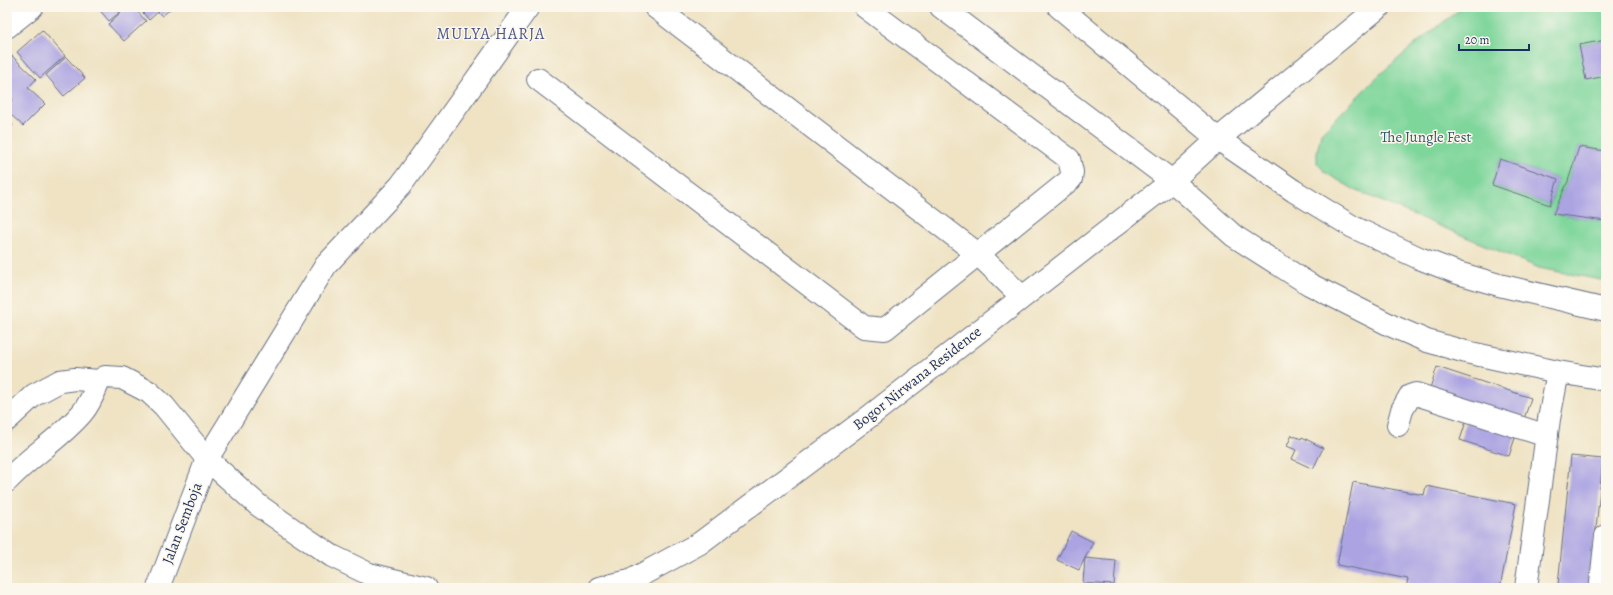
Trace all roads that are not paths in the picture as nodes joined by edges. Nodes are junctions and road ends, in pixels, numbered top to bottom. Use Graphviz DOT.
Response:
graph roads {
  1 [pos="32,7"];
  2 [pos="528,7"];
  3 [pos="655,7"];
  4 [pos="865,7"];
  5 [pos="940,7"];
  6 [pos="1059,7"];
  7 [pos="1379,7"];
  8 [pos="7,27"];
  9 [pos="538,79"];
  10 [pos="1218,139"];
  11 [pos="1172,181"];
  12 [pos="978,254"];
  13 [pos="1022,297"];
  14 [pos="1606,310"];
  15 [pos="1558,372"];
  16 [pos="1606,380"];
  17 [pos="99,381"];
  18 [pos="7,420"];
  19 [pos="1398,425"];
  20 [pos="1547,436"];
  21 [pos="207,459"];
  22 [pos="7,481"];
  23 [pos="1606,536"];
  24 [pos="610,587"];
  25 [pos="158,588"];
  26 [pos="426,588"];
  27 [pos="1526,588"];
  28 [pos="1603,588"];
  1 -- 8 [label="street"];
  2 -- 21 [label="street, Jalan Semboja"];
  3 -- 12 [label="street"];
  4 -- 12 [label="street"];
  5 -- 11 [label="street"];
  6 -- 10 [label="street"];
  7 -- 10 [label="street, Bogor Nirwana Residence"];
  9 -- 12 [label="street"];
  10 -- 11 [label="street, Bogor Nirwana Residence"];
  10 -- 14 [label="street"];
  11 -- 13 [label="street, Bogor Nirwana Residence"];
  11 -- 15 [label="street"];
  12 -- 13 [label="street"];
  13 -- 24 [label="street, Bogor Nirwana Residence"];
  15 -- 16 [label="street"];
  15 -- 20 [label="street"];
  17 -- 18 [label="street"];
  17 -- 21 [label="street"];
  17 -- 22 [label="street"];
  19 -- 20 [label="street"];
  20 -- 27 [label="street"];
  21 -- 25 [label="street, Jalan Semboja"];
  21 -- 26 [label="street"];
  23 -- 28 [label="street"];
}
